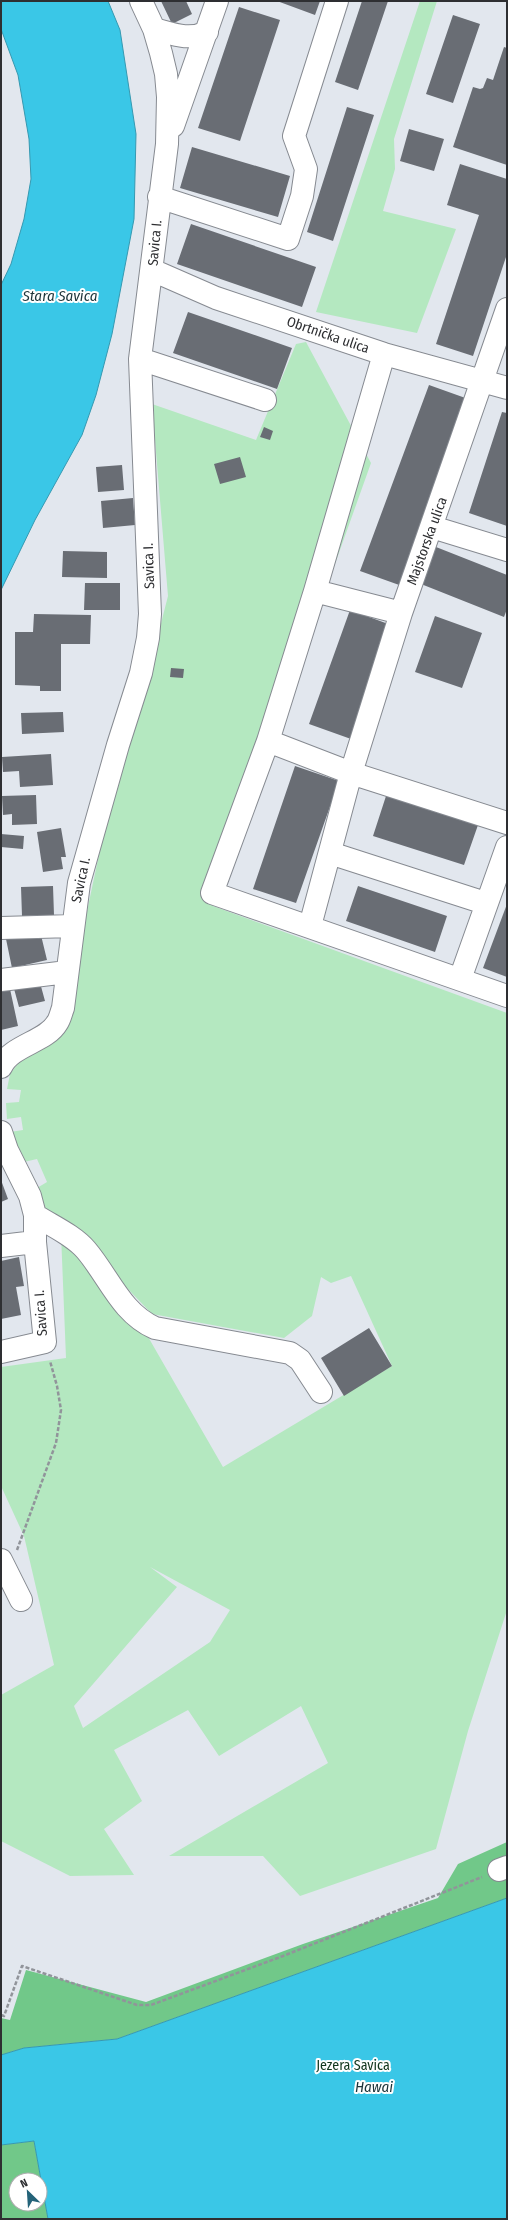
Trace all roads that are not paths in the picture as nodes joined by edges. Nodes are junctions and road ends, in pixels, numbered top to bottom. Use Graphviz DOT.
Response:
graph roads {
  1 [pos="141,1"];
  2 [pos="217,1"];
  3 [pos="337,1"];
  4 [pos="154,29"];
  5 [pos="207,32"];
  6 [pos="167,144"];
  7 [pos="159,197"];
  8 [pos="152,270"];
  9 [pos="505,318"];
  10 [pos="384,354"];
  11 [pos="140,359"];
  12 [pos="483,380"];
  13 [pos="507,388"];
  14 [pos="265,400"];
  15 [pos="432,527"];
  16 [pos="507,550"];
  17 [pos="315,591"];
  18 [pos="401,612"];
  19 [pos="268,741"];
  20 [pos="350,773"];
  21 [pos="507,823"];
  22 [pos="507,847"];
  23 [pos="330,853"];
  24 [pos="486,903"];
  25 [pos="73,926"];
  26 [pos="310,926"];
  27 [pos="1,928"];
  28 [pos="67,972"];
  29 [pos="460,979"];
  30 [pos="1,980"];
  31 [pos="507,996"];
  32 [pos="1,1067"];
  33 [pos="1,1132"];
  34 [pos="35,1215"];
  35 [pos="35,1242"];
  36 [pos="1,1246"];
  37 [pos="1,1352"];
  38 [pos="321,1392"];
  39 [pos="4,1565"];
  40 [pos="21,1600"];
  1 -- 4 [label="street, Savica I."];
  2 -- 5 [label="street, Savica I."];
  3 -- 7 [label="street"];
  4 -- 5 [label="street"];
  4 -- 6 [label="street, Savica I."];
  5 -- 6 [label="street, Savica I."];
  6 -- 7 [label="street, Savica I."];
  7 -- 8 [label="street, Savica I."];
  8 -- 10 [label="street, Obrtnička ulica"];
  8 -- 11 [label="street, Savica I."];
  9 -- 12 [label="street, Majstorska ulica"];
  10 -- 12 [label="street, Obrtnička ulica"];
  10 -- 17 [label="street"];
  11 -- 14 [label="street"];
  11 -- 25 [label="street, Savica I."];
  12 -- 13 [label="street, Obrtnička ulica"];
  12 -- 15 [label="street, Majstorska ulica"];
  15 -- 16 [label="street"];
  15 -- 18 [label="street, Majstorska ulica"];
  17 -- 18 [label="street"];
  17 -- 19 [label="street"];
  18 -- 20 [label="street, Majstorska ulica"];
  19 -- 20 [label="street"];
  19 -- 26 [label="street"];
  20 -- 21 [label="street"];
  20 -- 23 [label="street, Majstorska ulica"];
  22 -- 24 [label="street"];
  23 -- 24 [label="street"];
  23 -- 26 [label="street, Majstorska ulica"];
  24 -- 29 [label="street"];
  25 -- 27 [label="street"];
  25 -- 28 [label="street, Savica I."];
  26 -- 29 [label="street"];
  28 -- 30 [label="street"];
  28 -- 32 [label="street, Savica I."];
  29 -- 31 [label="street"];
  33 -- 34 [label="street, Savica I."];
  34 -- 35 [label="street, Savica I."];
  34 -- 38 [label="street"];
  35 -- 36 [label="street"];
  35 -- 37 [label="street, Savica I."];
  39 -- 40 [label="street"];
}
